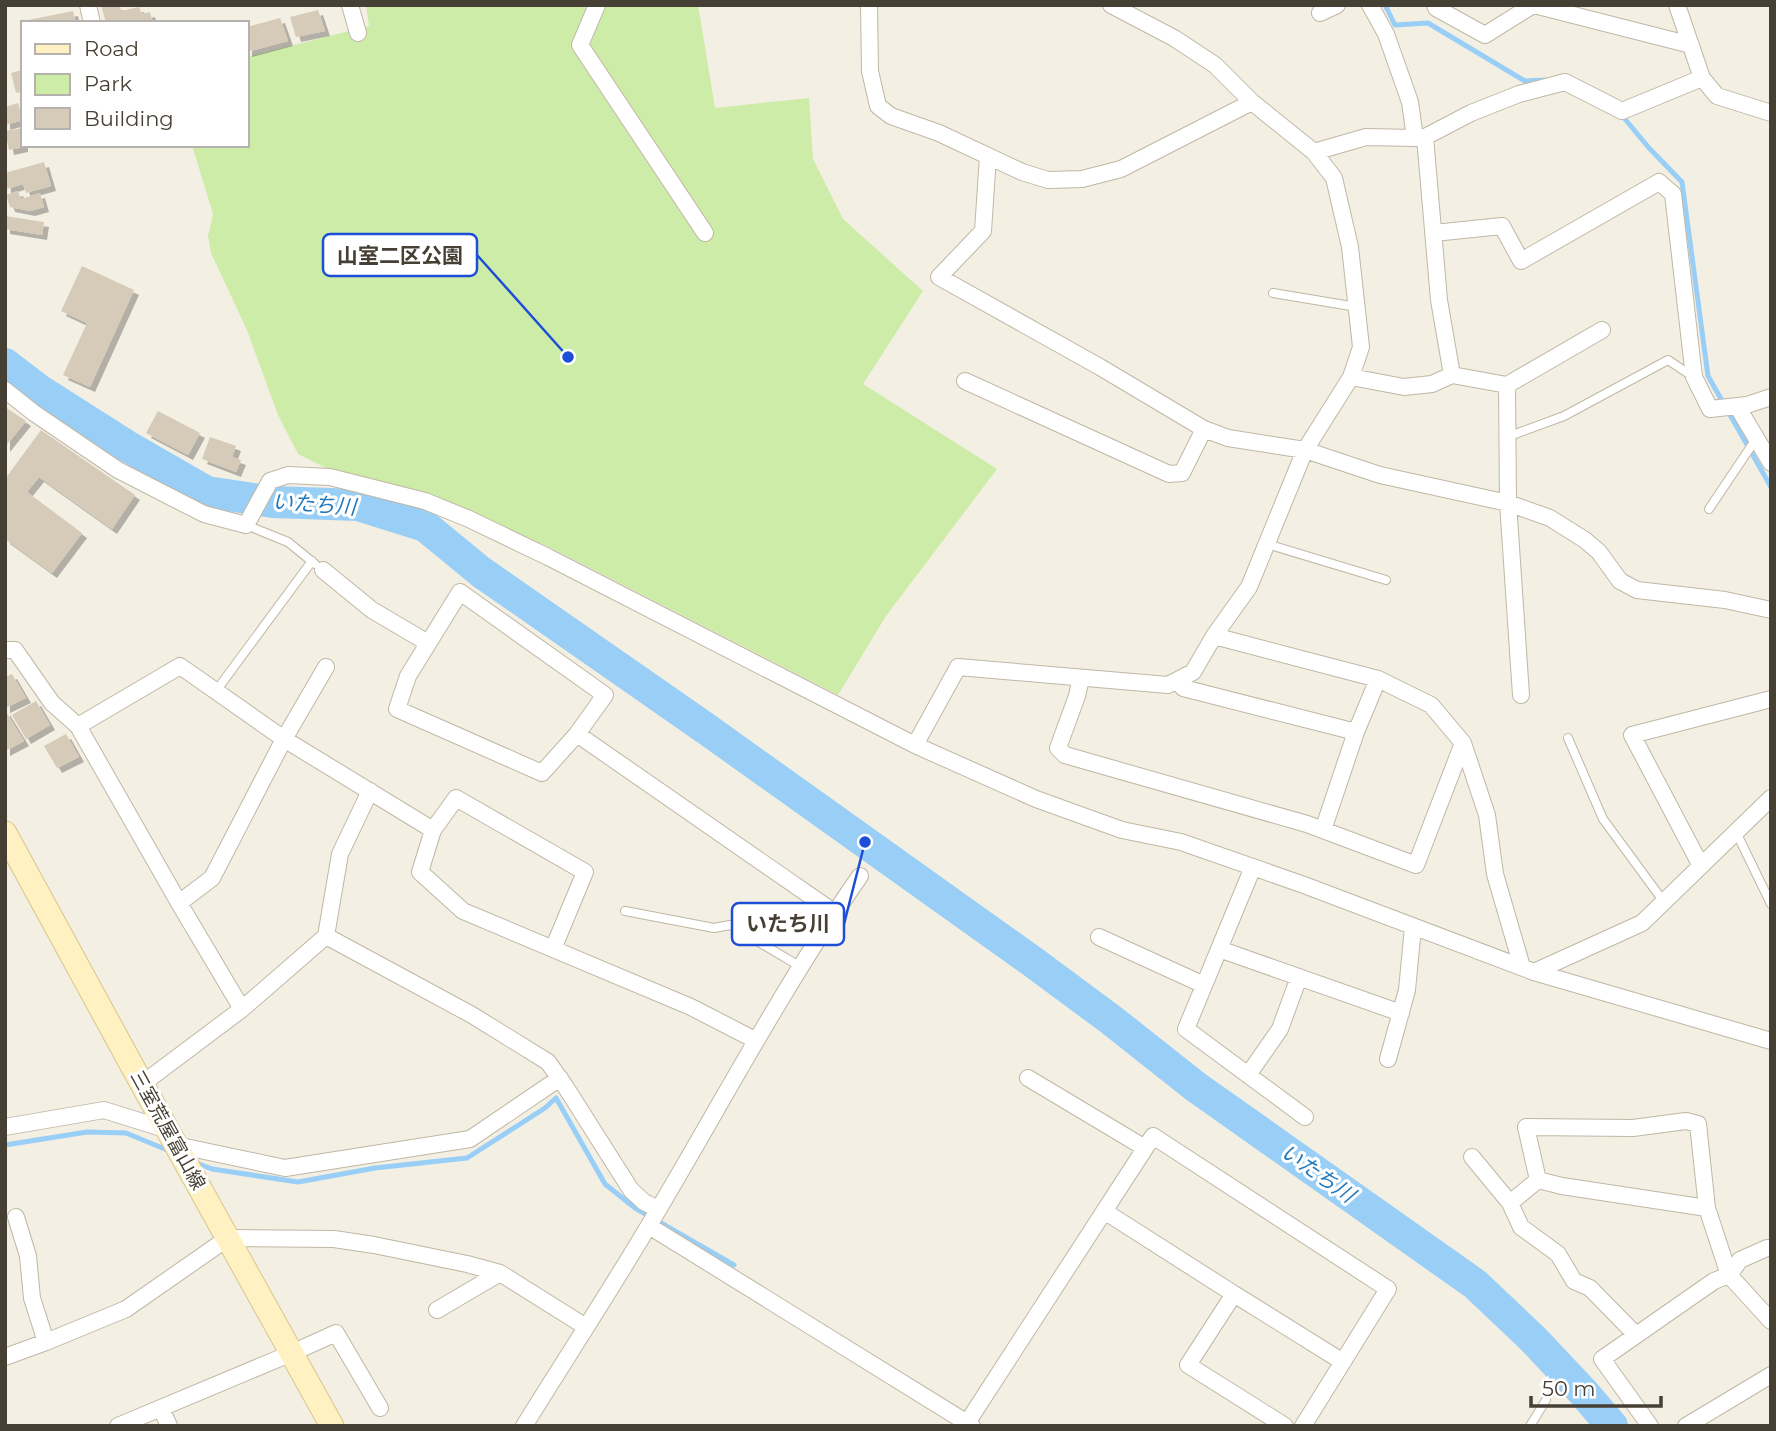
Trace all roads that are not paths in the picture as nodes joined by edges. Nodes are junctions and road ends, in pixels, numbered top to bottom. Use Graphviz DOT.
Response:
graph roads {
  1 [pos="350,5"];
  2 [pos="597,5"];
  3 [pos="869,5"];
  4 [pos="1111,5"];
  5 [pos="1337,5"];
  6 [pos="1370,5"];
  7 [pos="1435,5"];
  8 [pos="1534,5"];
  9 [pos="1677,5"];
  10 [pos="1320,13"];
  11 [pos="358,33"];
  12 [pos="1691,45"];
  13 [pos="1702,78"];
  14 [pos="1252,102"];
  15 [pos="1771,113"];
  16 [pos="1420,138"];
  17 [pos="1314,152"];
  18 [pos="988,156"];
  19 [pos="705,233"];
  20 [pos="1434,233"];
  21 [pos="1273,293"];
  22 [pos="1357,307"];
  23 [pos="1602,330"];
  24 [pos="1452,375"];
  25 [pos="1352,377"];
  26 [pos="1693,377"];
  27 [pos="965,380"];
  28 [pos="1507,385"];
  29 [pos="5,390"];
  30 [pos="1771,397"];
  31 [pos="1737,406"];
  32 [pos="1204,429"];
  33 [pos="1507,437"];
  34 [pos="1756,439"];
  35 [pos="1305,450"];
  36 [pos="1771,463"];
  37 [pos="1508,503"];
  38 [pos="1709,509"];
  39 [pos="246,525"];
  40 [pos="1267,544"];
  41 [pos="317,565"];
  42 [pos="1386,580"];
  43 [pos="1771,610"];
  44 [pos="1214,636"];
  45 [pos="428,643"];
  46 [pos="5,650"];
  47 [pos="326,667"];
  48 [pos="1081,678"];
  49 [pos="1378,679"];
  50 [pos="1179,680"];
  51 [pos="216,691"];
  52 [pos="1521,695"];
  53 [pos="1771,699"];
  54 [pos="78,726"];
  55 [pos="1356,732"];
  56 [pos="577,734"];
  57 [pos="1568,738"];
  58 [pos="284,739"];
  59 [pos="1463,743"];
  60 [pos="915,746"];
  61 [pos="370,791"];
  62 [pos="1771,798"];
  63 [pos="433,830"];
  64 [pos="1323,830"];
  65 [pos="1736,832"];
  66 [pos="5,833"];
  67 [pos="1701,866"];
  68 [pos="1253,867"];
  69 [pos="860,876"];
  70 [pos="1664,902"];
  71 [pos="178,903"];
  72 [pos="1771,904"];
  73 [pos="625,911"];
  74 [pos="835,913"];
  75 [pos="1413,927"];
  76 [pos="326,936"];
  77 [pos="1099,937"];
  78 [pos="553,949"];
  79 [pos="1219,949"];
  80 [pos="801,967"];
  81 [pos="1528,970"];
  82 [pos="1299,977"];
  83 [pos="1204,985"];
  84 [pos="242,1009"];
  85 [pos="1401,1013"];
  86 [pos="755,1040"];
  87 [pos="1771,1041"];
  88 [pos="1388,1059"];
  89 [pos="1248,1075"];
  90 [pos="559,1078"];
  91 [pos="1028,1078"];
  92 [pos="142,1084"];
  93 [pos="1305,1117"];
  94 [pos="5,1127"];
  95 [pos="172,1138"];
  96 [pos="1146,1147"];
  97 [pos="1472,1157"];
  98 [pos="1538,1180"];
  99 [pos="1510,1203"];
  100 [pos="1707,1208"];
  101 [pos="658,1209"];
  102 [pos="1104,1211"];
  103 [pos="16,1217"];
  104 [pos="649,1226"];
  105 [pos="228,1238"];
  106 [pos="1771,1248"];
  107 [pos="500,1273"];
  108 [pos="1729,1275"];
  109 [pos="1234,1294"];
  110 [pos="437,1311"];
  111 [pos="1771,1321"];
  112 [pos="586,1327"];
  113 [pos="1636,1335"];
  114 [pos="46,1342"];
  115 [pos="292,1353"];
  116 [pos="5,1357"];
  117 [pos="1343,1362"];
  118 [pos="1771,1375"];
  119 [pos="1546,1400"];
  120 [pos="161,1408"];
  121 [pos="380,1408"];
  122 [pos="968,1425"];
  123 [pos="118,1426"];
  124 [pos="169,1426"];
  125 [pos="332,1426"];
  126 [pos="524,1426"];
  127 [pos="1285,1426"];
  128 [pos="1303,1426"];
  129 [pos="1530,1426"];
  130 [pos="1650,1426"];
  131 [pos="1686,1426"];
  1 -- 11 [label="street"];
  2 -- 19 [label="street"];
  3 -- 18 [label="street"];
  4 -- 14 [label="street"];
  5 -- 10 [label="street"];
  6 -- 16 [label="street"];
  7 -- 8 [label="street"];
  8 -- 12 [label="street"];
  9 -- 12 [label="street"];
  12 -- 13 [label="street"];
  13 -- 15 [label="street"];
  13 -- 16 [label="street"];
  14 -- 17 [label="street"];
  14 -- 18 [label="street"];
  16 -- 17 [label="street"];
  16 -- 20 [label="street"];
  17 -- 22 [label="street"];
  18 -- 32 [label="street"];
  20 -- 24 [label="street"];
  20 -- 26 [label="street"];
  21 -- 22 [label="lane"];
  22 -- 25 [label="street"];
  23 -- 28 [label="street"];
  24 -- 25 [label="street"];
  24 -- 28 [label="street"];
  25 -- 35 [label="street"];
  26 -- 31 [label="street"];
  26 -- 33 [label="lane"];
  27 -- 32 [label="street"];
  28 -- 33 [label="street"];
  29 -- 39 [label="street"];
  30 -- 31 [label="street"];
  31 -- 34 [label="street"];
  32 -- 35 [label="street"];
  33 -- 37 [label="street"];
  34 -- 36 [label="street"];
  34 -- 38 [label="lane"];
  35 -- 37 [label="street"];
  35 -- 40 [label="street"];
  37 -- 43 [label="street"];
  37 -- 52 [label="street"];
  39 -- 41 [label="lane"];
  39 -- 60 [label="street"];
  40 -- 42 [label="lane"];
  40 -- 44 [label="street"];
  41 -- 45 [label="street"];
  41 -- 51 [label="lane"];
  44 -- 49 [label="street"];
  44 -- 50 [label="street"];
  45 -- 56 [label="street"];
  45 -- 56 [label="street"];
  46 -- 54 [label="street"];
  47 -- 58 [label="street"];
  48 -- 50 [label="street"];
  48 -- 60 [label="street"];
  48 -- 64 [label="street"];
  49 -- 55 [label="street"];
  49 -- 59 [label="street"];
  50 -- 55 [label="street"];
  51 -- 54 [label="street"];
  51 -- 58 [label="street"];
  53 -- 67 [label="street"];
  54 -- 71 [label="street"];
  55 -- 64 [label="street"];
  56 -- 74 [label="street"];
  57 -- 70 [label="lane"];
  58 -- 61 [label="street"];
  58 -- 71 [label="street"];
  59 -- 64 [label="street"];
  59 -- 81 [label="street"];
  60 -- 68 [label="street"];
  61 -- 63 [label="street"];
  61 -- 76 [label="street"];
  62 -- 65 [label="street"];
  63 -- 78 [label="street"];
  63 -- 78 [label="street"];
  65 -- 67 [label="street"];
  65 -- 72 [label="lane"];
  66 -- 92 [label="main road, 三室荒屋富山線"];
  67 -- 70 [label="street"];
  68 -- 75 [label="street"];
  68 -- 79 [label="street"];
  69 -- 74 [label="street"];
  70 -- 81 [label="street"];
  71 -- 84 [label="street"];
  73 -- 80 [label="lane"];
  74 -- 80 [label="street"];
  75 -- 81 [label="street"];
  75 -- 85 [label="street"];
  76 -- 84 [label="street"];
  76 -- 90 [label="street"];
  77 -- 83 [label="street"];
  78 -- 86 [label="street"];
  79 -- 82 [label="street"];
  79 -- 83 [label="street"];
  80 -- 86 [label="street"];
  81 -- 87 [label="street"];
  82 -- 85 [label="street"];
  82 -- 89 [label="street"];
  83 -- 89 [label="street"];
  84 -- 92 [label="street"];
  85 -- 88 [label="street"];
  86 -- 101 [label="street"];
  89 -- 93 [label="street"];
  90 -- 95 [label="street"];
  90 -- 101 [label="street"];
  91 -- 96 [label="street"];
  92 -- 95 [label="main road, 三室荒屋富山線"];
  94 -- 95 [label="street"];
  95 -- 105 [label="main road, 三室荒屋富山線"];
  96 -- 102 [label="street"];
  96 -- 117 [label="street"];
  97 -- 99 [label="street"];
  98 -- 99 [label="street"];
  98 -- 100 [label="street"];
  98 -- 100 [label="street"];
  99 -- 113 [label="street"];
  100 -- 108 [label="street"];
  101 -- 104 [label="street"];
  102 -- 109 [label="street"];
  102 -- 122 [label="street"];
  103 -- 114 [label="street"];
  104 -- 112 [label="street"];
  104 -- 122 [label="street"];
  105 -- 107 [label="street"];
  105 -- 114 [label="street"];
  105 -- 115 [label="main road, 三室荒屋富山線"];
  106 -- 108 [label="street"];
  107 -- 110 [label="street"];
  107 -- 112 [label="street"];
  108 -- 111 [label="street"];
  108 -- 113 [label="street"];
  109 -- 117 [label="street"];
  109 -- 127 [label="street"];
  112 -- 126 [label="street"];
  113 -- 130 [label="street"];
  114 -- 116 [label="street"];
  115 -- 120 [label="street"];
  115 -- 121 [label="street"];
  115 -- 125 [label="main road, 三室荒屋富山線"];
  117 -- 128 [label="street"];
  118 -- 131 [label="street"];
  119 -- 129 [label="lane"];
  120 -- 123 [label="street"];
  120 -- 124 [label="street"];
}
